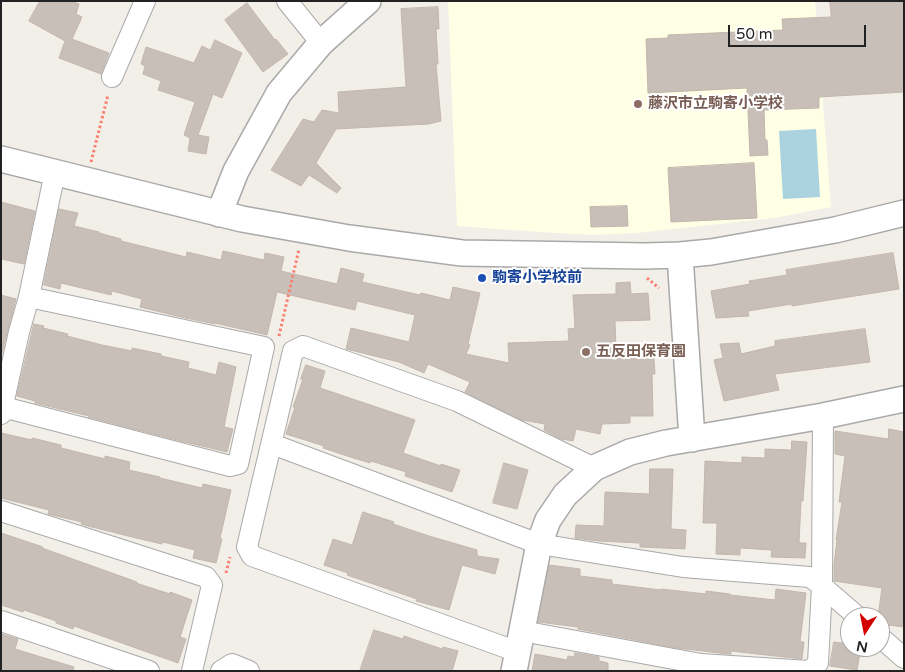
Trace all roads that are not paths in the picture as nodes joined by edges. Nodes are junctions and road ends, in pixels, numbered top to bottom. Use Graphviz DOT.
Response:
graph roads {
  1 [pos="145,1"];
  2 [pos="287,1"];
  3 [pos="368,1"];
  4 [pos="321,43"];
  5 [pos="112,77"];
  6 [pos="1,159"];
  7 [pos="55,172"];
  8 [pos="904,213"];
  9 [pos="218,214"];
  10 [pos="680,255"];
  11 [pos="29,297"];
  12 [pos="10,330"];
  13 [pos="904,399"];
  14 [pos="2,410"];
  15 [pos="823,416"];
  16 [pos="692,439"];
  17 [pos="272,444"];
  18 [pos="594,468"];
  19 [pos="1,511"];
  20 [pos="539,544"];
  21 [pos="822,586"];
  22 [pos="846,607"];
  23 [pos="1,621"];
  24 [pos="890,646"];
  25 [pos="518,651"];
  26 [pos="904,658"];
  27 [pos="149,671"];
  28 [pos="192,671"];
  29 [pos="221,671"];
  30 [pos="249,671"];
  31 [pos="809,671"];
  1 -- 5 [label="street"];
  2 -- 4 [label="street"];
  3 -- 4 [label="street"];
  4 -- 9 [label="street"];
  6 -- 7 [label="street"];
  7 -- 9 [label="street"];
  7 -- 11 [label="street"];
  8 -- 10 [label="street"];
  9 -- 10 [label="street"];
  10 -- 16 [label="street"];
  11 -- 12 [label="street"];
  11 -- 14 [label="street"];
  12 -- 14 [label="street"];
  13 -- 15 [label="street"];
  15 -- 16 [label="street"];
  15 -- 21 [label="street"];
  16 -- 18 [label="street"];
  17 -- 18 [label="street"];
  17 -- 20 [label="street"];
  17 -- 25 [label="street"];
  18 -- 20 [label="street"];
  19 -- 28 [label="street"];
  20 -- 21 [label="street"];
  20 -- 25 [label="street"];
  21 -- 22 [label="street"];
  21 -- 31 [label="street"];
  23 -- 27 [label="street"];
  24 -- 26 [label="street"];
  25 -- 31 [label="street"];
  29 -- 30 [label="street"];
}
